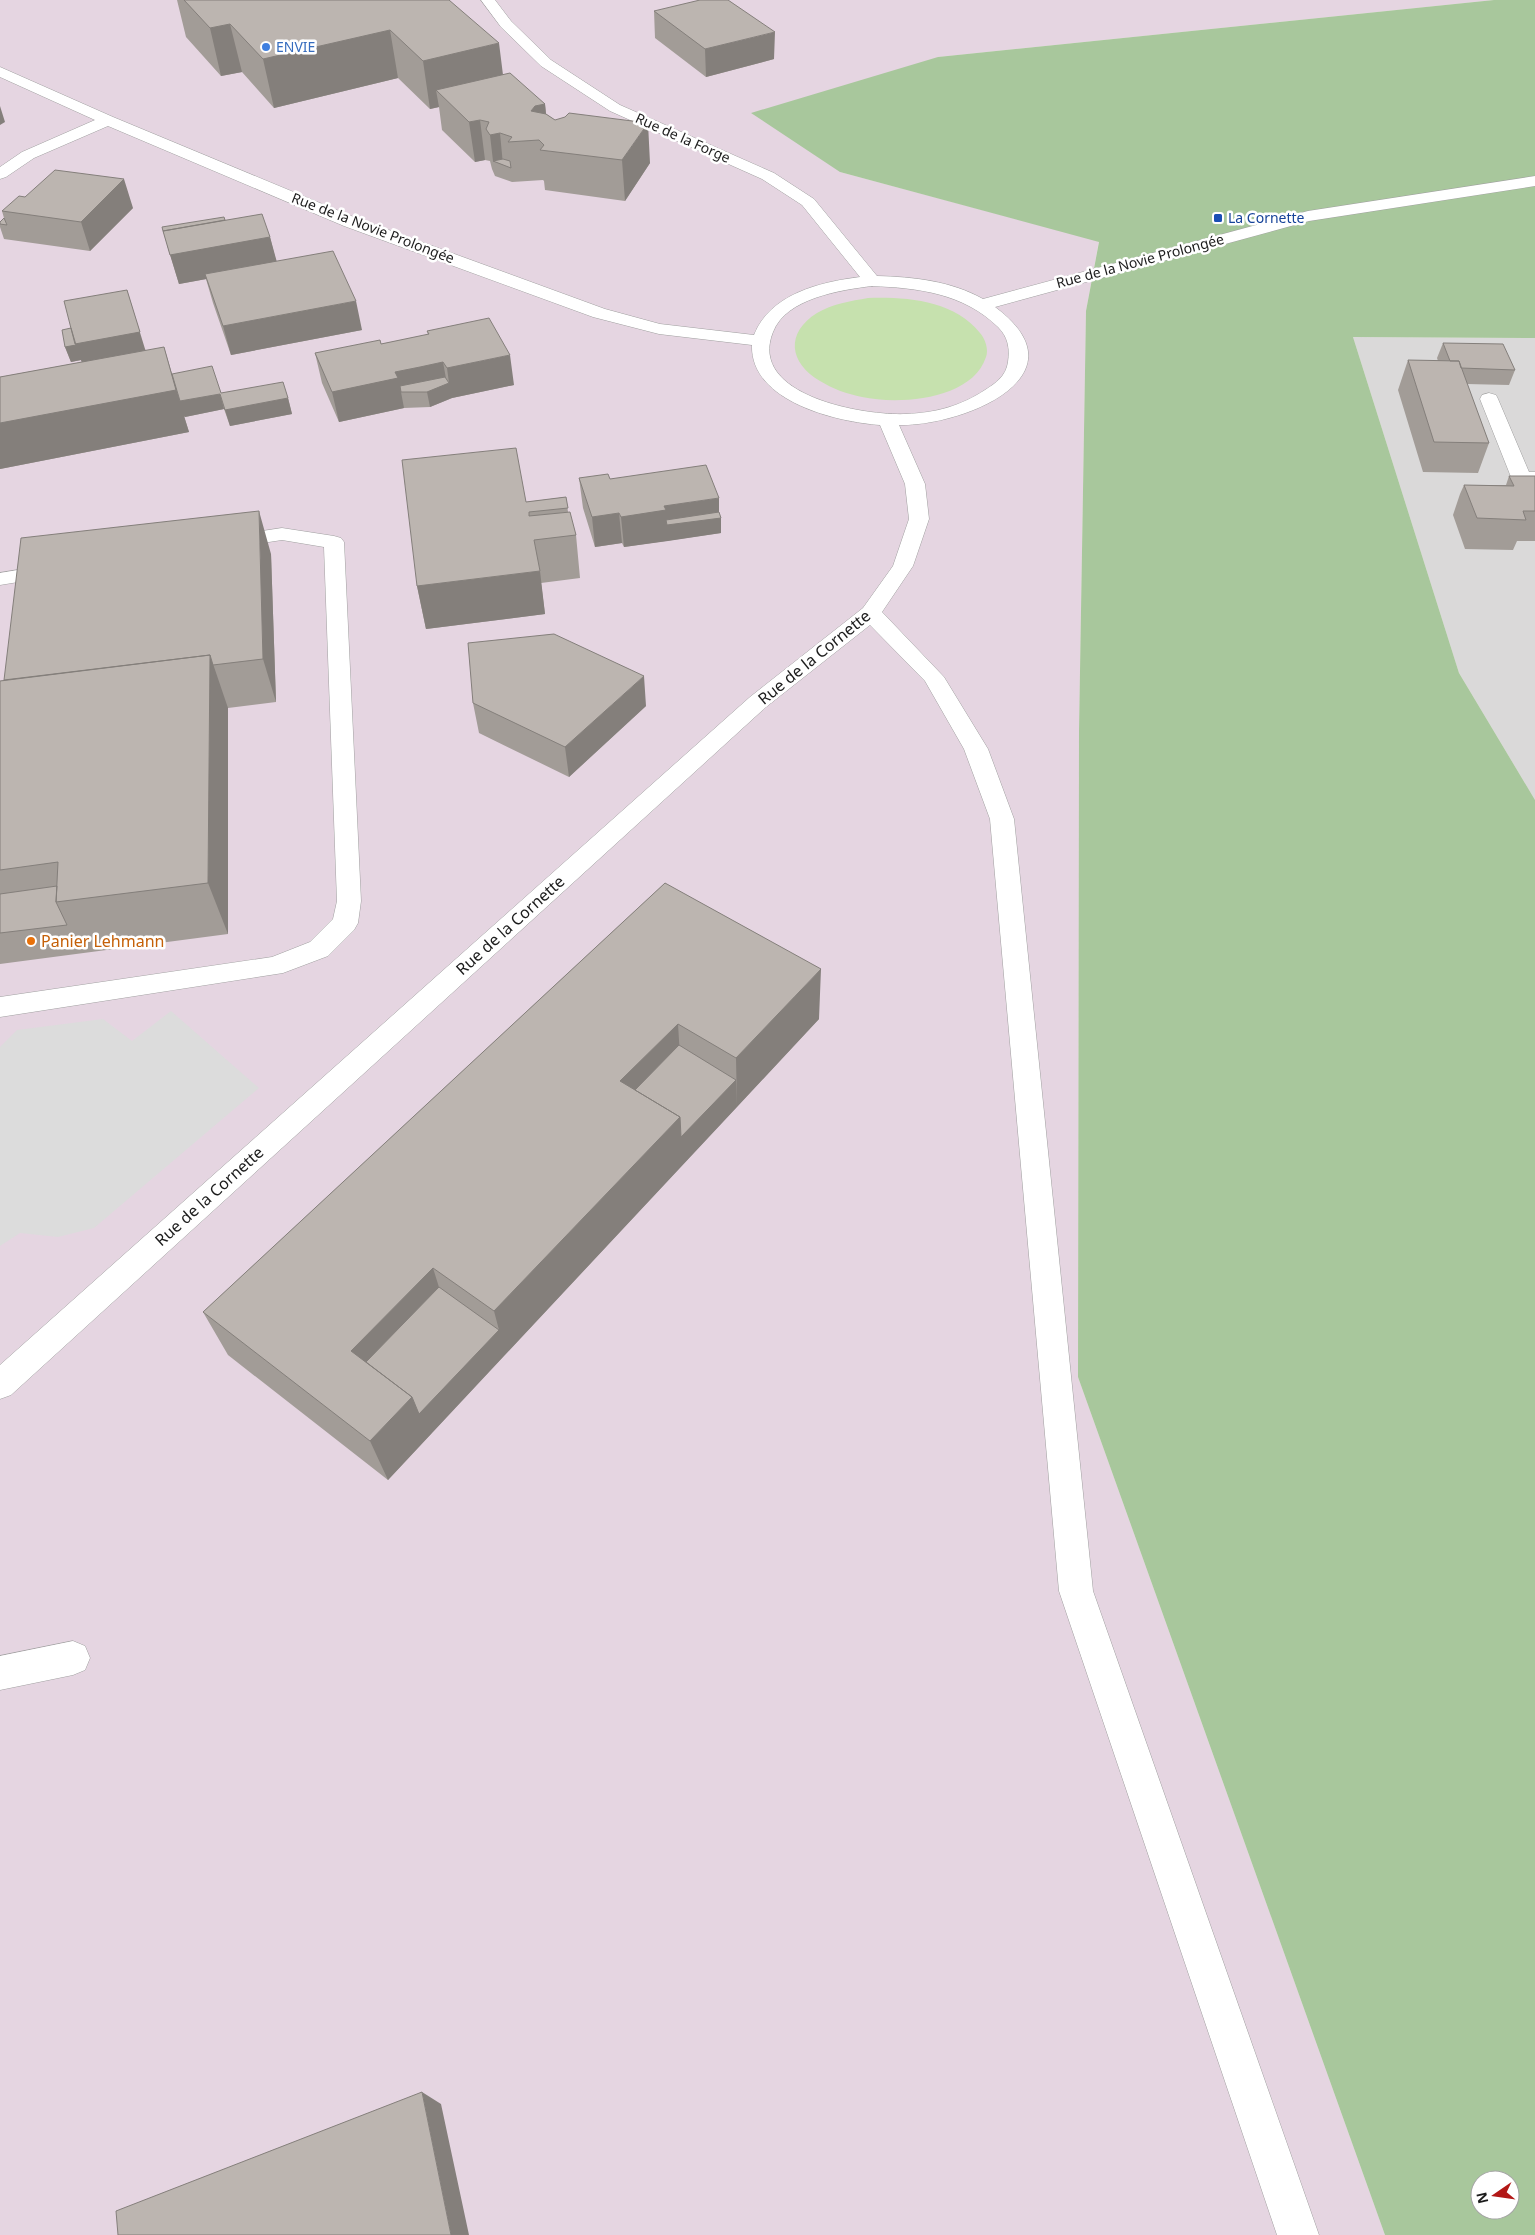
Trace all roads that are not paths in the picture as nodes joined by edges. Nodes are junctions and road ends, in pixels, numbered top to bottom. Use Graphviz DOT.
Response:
graph roads {
  1 [pos="488,0"];
  2 [pos="0,70"];
  3 [pos="108,120"];
  4 [pos="0,174"];
  5 [pos="1535,181"];
  6 [pos="872,281"];
  7 [pos="982,304"];
  8 [pos="760,341"];
  9 [pos="1489,399"];
  10 [pos="888,421"];
  11 [pos="1535,478"];
  12 [pos="214,545"];
  13 [pos="78,566"];
  14 [pos="0,579"];
  15 [pos="871,614"];
  16 [pos="0,1007"];
  17 [pos="0,1385"];
  18 [pos="73,1658"];
  19 [pos="0,1673"];
  20 [pos="1298,2235"];
  1 -- 6 [label="street, Rue de la Forge"];
  2 -- 3 [label="street, Rue de la Novie Prolongée"];
  3 -- 4 [label="street"];
  3 -- 8 [label="street, Rue de la Novie Prolongée"];
  5 -- 7 [label="street, Rue de la Novie Prolongée"];
  6 -- 7 [label="street"];
  6 -- 8 [label="street"];
  7 -- 10 [label="street"];
  8 -- 10 [label="street"];
  9 -- 11 [label="street"];
  10 -- 15 [label="street, Rue de la Cornette"];
  12 -- 16 [label="street"];
  13 -- 14 [label="street"];
  15 -- 17 [label="street, Rue de la Cornette"];
  15 -- 20 [label="street"];
  18 -- 19 [label="street"];
}
